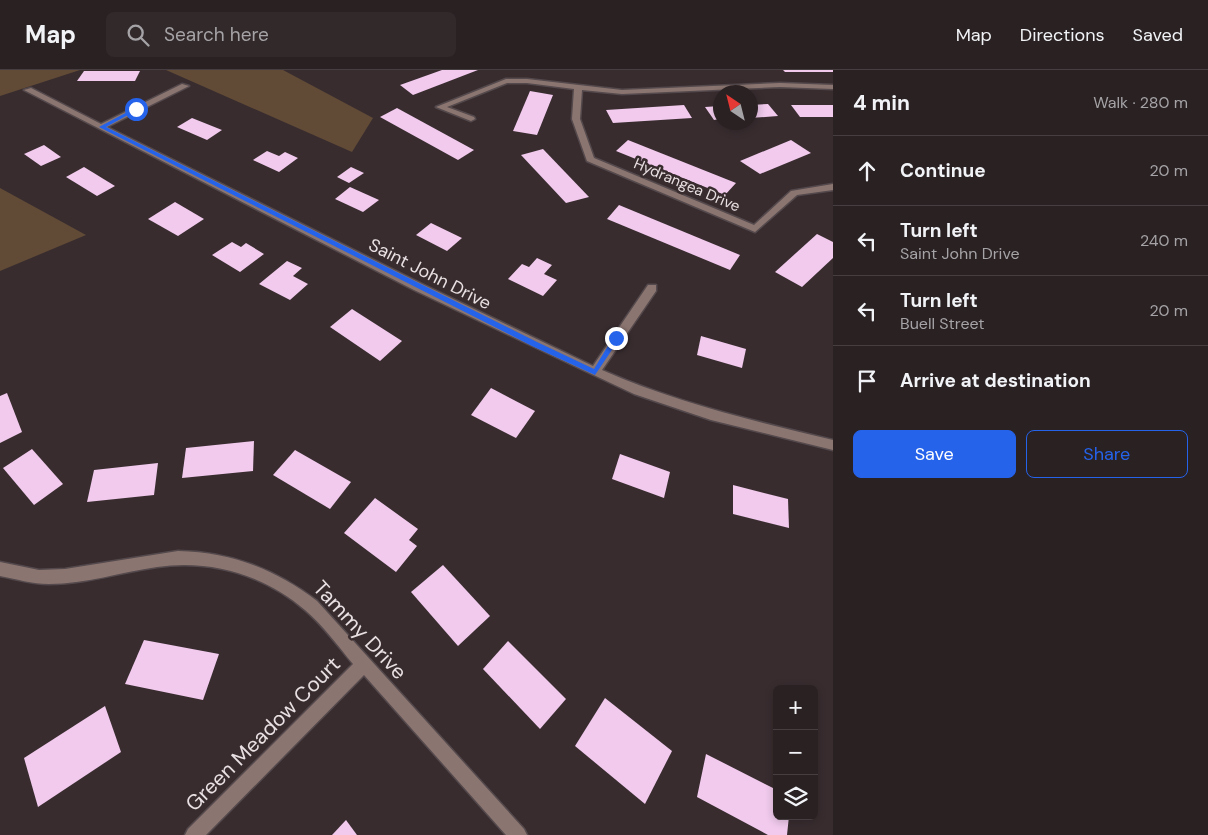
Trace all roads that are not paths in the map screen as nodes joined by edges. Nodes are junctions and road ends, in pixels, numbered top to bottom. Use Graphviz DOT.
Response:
graph roads {
  1 [pos="185,86"];
  2 [pos="833,86"];
  3 [pos="578,87"];
  4 [pos="28,90"];
  5 [pos="471,119"];
  6 [pos="102,127"];
  7 [pos="833,187"];
  8 [pos="652,288"];
  9 [pos="595,372"];
  10 [pos="833,445"];
  11 [pos="0,569"];
  12 [pos="364,664"];
  13 [pos="194,835"];
  14 [pos="518,835"];
  1 -- 6 [label="street"];
  2 -- 3 [label="street"];
  3 -- 5 [label="street"];
  3 -- 7 [label="street, Hydrangea Drive"];
  4 -- 6 [label="street, Saint John Drive"];
  6 -- 9 [label="street, Saint John Drive"];
  8 -- 9 [label="street"];
  9 -- 10 [label="street, Saint John Drive"];
  11 -- 12 [label="street, Tammy Drive"];
  12 -- 13 [label="street, Green Meadow Court"];
  12 -- 14 [label="street, Tammy Drive"];
}
